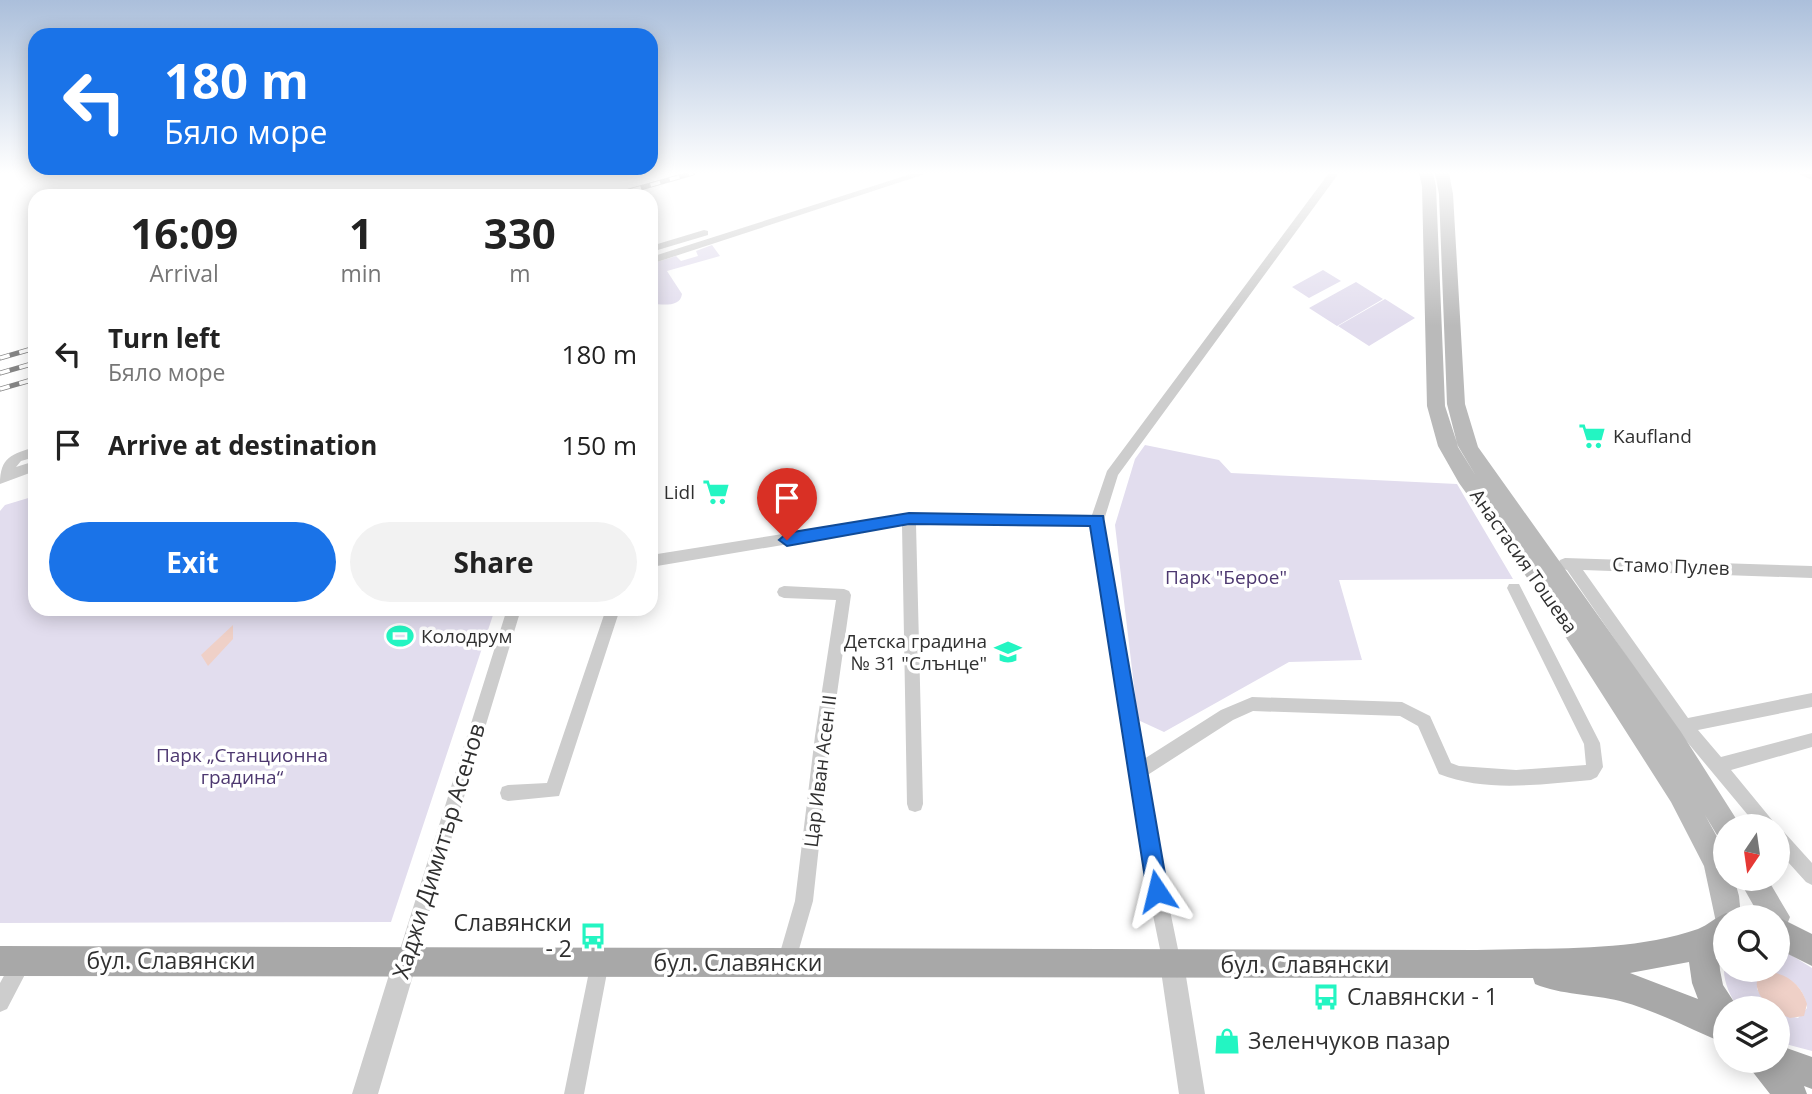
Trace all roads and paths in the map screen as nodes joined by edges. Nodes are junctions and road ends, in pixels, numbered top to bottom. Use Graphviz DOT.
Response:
graph roads {
  1 [pos="746,224"];
  2 [pos="747,224"];
  3 [pos="1296,224"];
  4 [pos="1430,224"];
  5 [pos="1447,224"];
  6 [pos="737,227"];
  7 [pos="658,247"];
  8 [pos="658,258"];
  9 [pos="28,454"];
  10 [pos="28,468"];
  11 [pos="1,478"];
  12 [pos="909,519"];
  13 [pos="1097,520"];
  14 [pos="658,560"];
  15 [pos="1550,564"];
  16 [pos="1812,572"];
  17 [pos="1514,588"];
  18 [pos="784,592"];
  19 [pos="512,616"];
  20 [pos="611,616"];
  21 [pos="1812,700"];
  22 [pos="1684,726"];
  23 [pos="1812,740"];
  24 [pos="1717,765"];
  25 [pos="1138,772"];
  26 [pos="508,793"];
  27 [pos="915,804"];
  28 [pos="1719,814"];
  29 [pos="1758,814"];
  30 [pos="1790,851"];
  31 [pos="1812,876"];
  32 [pos="1725,905"];
  33 [pos="1790,930"];
  34 [pos="1713,933"];
  35 [pos="1790,939"];
  36 [pos="1713,943"];
  37 [pos="1812,951"];
  38 [pos="12,961"];
  39 [pos="405,961"];
  40 [pos="600,962"];
  41 [pos="786,963"];
  42 [pos="1172,964"];
  43 [pos="1477,965"];
  44 [pos="1713,999"];
  45 [pos="0,1002"];
  46 [pos="1713,1022"];
  47 [pos="1790,1065"];
  48 [pos="1774,1073"];
  49 [pos="1812,1073"];
  50 [pos="365,1094"];
  51 [pos="574,1094"];
  52 [pos="1192,1094"];
  53 [pos="1791,1094"];
  1 -- 6 [label="street"];
  2 -- 6 [label="street"];
  3 -- 13 [label="street"];
  4 -- 15 [label="main road, Анастасия Тошева"];
  5 -- 15 [label="main road, Анастасия Тошева"];
  6 -- 7 [label="street"];
  6 -- 8 [label="street"];
  9 -- 11 [label="street"];
  10 -- 11 [label="street"];
  12 -- 13 [label="street"];
  12 -- 14 [label="street"];
  12 -- 27 [label="street"];
  13 -- 25 [label="street"];
  15 -- 16 [label="street, Стамо Пулев"];
  15 -- 22 [label="street, Анастасия Тошева"];
  15 -- 28 [label="main road, Анастасия Тошева"];
  15 -- 32 [label="main road, Анастасия Тошева"];
  17 -- 25 [label="street"];
  18 -- 41 [label="street, Цар Иван Асен II"];
  19 -- 39 [label="street, Хаджи Димитър Асенов"];
  20 -- 26 [label="street"];
  21 -- 22 [label="street"];
  22 -- 24 [label="street, Анастасия Тошева"];
  23 -- 24 [label="street"];
  24 -- 29 [label="street, Анастасия Тошева"];
  25 -- 42 [label="street"];
  30 -- 31 [label="street"];
  33 -- 37 [label="main road"];
  34 -- 43 [label="main road, бул. Славянски"];
  35 -- 37 [label="main road"];
  36 -- 44 [label="main road"];
  38 -- 39 [label="main road, бул. Славянски"];
  38 -- 45 [label="street"];
  39 -- 40 [label="main road, бул. Славянски"];
  39 -- 50 [label="street, Хаджи Димитър Асенов"];
  40 -- 41 [label="main road, бул. Славянски"];
  40 -- 51 [label="street"];
  41 -- 42 [label="main road, бул. Славянски"];
  42 -- 43 [label="main road, бул. Славянски"];
  42 -- 52 [label="street"];
  43 -- 46 [label="main road, бул. Славянски"];
  47 -- 49 [label="main road"];
  48 -- 53 [label="main road"];
}
